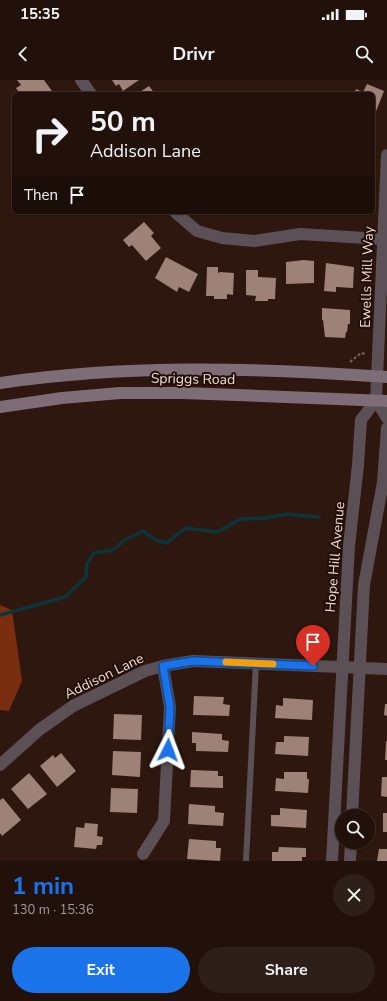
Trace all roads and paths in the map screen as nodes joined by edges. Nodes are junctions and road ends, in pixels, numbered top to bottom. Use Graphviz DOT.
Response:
graph roads {
  1 [pos="81,80"];
  2 [pos="90,92"];
  3 [pos="387,155"];
  4 [pos="177,214"];
  5 [pos="382,239"];
  6 [pos="361,353"];
  7 [pos="365,354"];
  8 [pos="382,376"];
  9 [pos="0,383"];
  10 [pos="381,401"];
  11 [pos="0,407"];
  12 [pos="387,418"];
  13 [pos="387,428"];
  14 [pos="256,663"];
  15 [pos="163,666"];
  16 [pos="342,667"];
  17 [pos="359,668"];
  18 [pos="387,669"];
  19 [pos="0,765"];
  20 [pos="352,809"];
  21 [pos="350,849"];
  22 [pos="143,854"];
  23 [pos="246,861"];
  24 [pos="332,861"];
  25 [pos="350,861"];
  1 -- 2 [label="street"];
  3 -- 5 [label="street, Ewells Mill Way"];
  4 -- 5 [label="street"];
  5 -- 8 [label="street, Ewells Mill Way"];
  6 -- 7 [label="path"];
  8 -- 9 [label="main road, Spriggs Road"];
  8 -- 10 [label="street, Ewells Mill Way"];
  10 -- 11 [label="main road, Spriggs Road"];
  10 -- 12 [label="street"];
  10 -- 16 [label="street, Hope Hill Avenue"];
  13 -- 17 [label="street"];
  14 -- 15 [label="street, Addison Lane"];
  14 -- 16 [label="street, Addison Lane"];
  14 -- 23 [label="lane"];
  15 -- 19 [label="street, Addison Lane"];
  15 -- 22 [label="street"];
  16 -- 17 [label="street, Addison Lane"];
  16 -- 24 [label="street, Hope Hill Avenue"];
  17 -- 18 [label="street, Addison Lane"];
  17 -- 20 [label="street"];
  21 -- 25 [label="street"];
}
